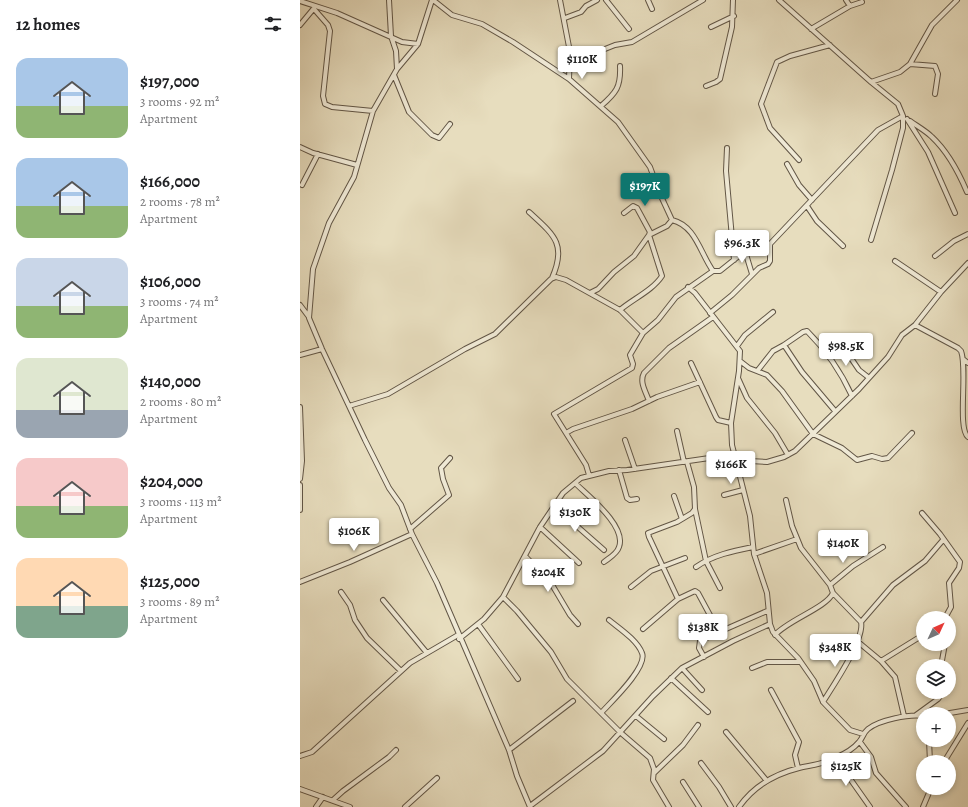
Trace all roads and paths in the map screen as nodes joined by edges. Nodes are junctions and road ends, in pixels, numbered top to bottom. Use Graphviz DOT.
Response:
graph roads {
  1 [pos="388,0"];
  2 [pos="432,0"];
  3 [pos="560,0"];
  4 [pos="597,0"];
  5 [pos="606,0"];
  6 [pos="648,0"];
  7 [pos="703,0"];
  8 [pos="733,0"];
  9 [pos="779,0"];
  10 [pos="846,0"];
  11 [pos="957,0"];
  12 [pos="300,1"];
  13 [pos="862,2"];
  14 [pos="850,6"];
  15 [pos="316,7"];
  16 [pos="652,9"];
  17 [pos="734,16"];
  18 [pos="565,18"];
  19 [pos="300,25"];
  20 [pos="711,27"];
  21 [pos="811,28"];
  22 [pos="629,29"];
  23 [pos="391,36"];
  24 [pos="418,44"];
  25 [pos="830,45"];
  26 [pos="570,63"];
  27 [pos="910,64"];
  28 [pos="620,66"];
  29 [pos="397,69"];
  30 [pos="394,74"];
  31 [pos="569,79"];
  32 [pos="871,82"];
  33 [pos="706,86"];
  34 [pos="935,94"];
  35 [pos="600,106"];
  36 [pos="373,111"];
  37 [pos="905,117"];
  38 [pos="450,124"];
  39 [pos="300,148"];
  40 [pos="727,148"];
  41 [pos="318,154"];
  42 [pos="799,160"];
  43 [pos="786,164"];
  44 [pos="357,166"];
  45 [pos="302,185"];
  46 [pos="967,192"];
  47 [pos="812,200"];
  48 [pos="806,206"];
  49 [pos="530,212"];
  50 [pos="624,213"];
  51 [pos="955,213"];
  52 [pos="672,220"];
  53 [pos="968,234"];
  54 [pos="649,235"];
  55 [pos="871,240"];
  56 [pos="770,244"];
  57 [pos="843,246"];
  58 [pos="745,251"];
  59 [pos="935,256"];
  60 [pos="734,260"];
  61 [pos="895,261"];
  62 [pos="968,263"];
  63 [pos="713,271"];
  64 [pos="752,274"];
  65 [pos="552,278"];
  66 [pos="688,287"];
  67 [pos="941,292"];
  68 [pos="590,294"];
  69 [pos="300,304"];
  70 [pos="620,310"];
  71 [pos="773,312"];
  72 [pos="711,315"];
  73 [pos="310,318"];
  74 [pos="915,325"];
  75 [pos="643,333"];
  76 [pos="840,342"];
  77 [pos="737,346"];
  78 [pos="784,346"];
  79 [pos="322,349"];
  80 [pos="300,355"];
  81 [pos="963,359"];
  82 [pos="740,361"];
  83 [pos="968,363"];
  84 [pos="691,364"];
  85 [pos="758,370"];
  86 [pos="737,377"];
  87 [pos="868,378"];
  88 [pos="700,382"];
  89 [pos="852,396"];
  90 [pos="649,401"];
  91 [pos="349,406"];
  92 [pos="300,407"];
  93 [pos="835,411"];
  94 [pos="731,423"];
  95 [pos="677,431"];
  96 [pos="566,433"];
  97 [pos="912,433"];
  98 [pos="813,434"];
  99 [pos="968,437"];
  100 [pos="625,440"];
  101 [pos="788,455"];
  102 [pos="734,457"];
  103 [pos="450,458"];
  104 [pos="685,462"];
  105 [pos="634,469"];
  106 [pos="619,470"];
  107 [pos="589,475"];
  108 [pos="300,479"];
  109 [pos="575,483"];
  110 [pos="300,485"];
  111 [pos="743,490"];
  112 [pos="724,495"];
  113 [pos="674,496"];
  114 [pos="637,499"];
  115 [pos="786,500"];
  116 [pos="554,506"];
  117 [pos="695,509"];
  118 [pos="300,510"];
  119 [pos="922,513"];
  120 [pos="682,519"];
  121 [pos="540,526"];
  122 [pos="411,532"];
  123 [pos="797,539"];
  124 [pos="943,540"];
  125 [pos="753,546"];
  126 [pos="883,547"];
  127 [pos="604,550"];
  128 [pos="754,554"];
  129 [pos="525,556"];
  130 [pos="685,558"];
  131 [pos="706,560"];
  132 [pos="604,562"];
  133 [pos="579,563"];
  134 [pos="662,566"];
  135 [pos="696,567"];
  136 [pos="300,582"];
  137 [pos="830,585"];
  138 [pos="631,587"];
  139 [pos="720,588"];
  140 [pos="341,592"];
  141 [pos="833,593"];
  142 [pos="503,597"];
  143 [pos="678,599"];
  144 [pos="383,600"];
  145 [pos="767,611"];
  146 [pos="949,611"];
  147 [pos="609,620"];
  148 [pos="861,622"];
  149 [pos="478,624"];
  150 [pos="578,624"];
  151 [pos="770,624"];
  152 [pos="644,629"];
  153 [pos="721,631"];
  154 [pos="775,635"];
  155 [pos="459,637"];
  156 [pos="916,639"];
  157 [pos="857,641"];
  158 [pos="427,652"];
  159 [pos="704,657"];
  160 [pos="881,661"];
  161 [pos="800,662"];
  162 [pos="682,668"];
  163 [pos="752,668"];
  164 [pos="401,671"];
  165 [pos="671,678"];
  166 [pos="518,679"];
  167 [pos="702,690"];
  168 [pos="771,690"];
  169 [pos="938,699"];
  170 [pos="573,701"];
  171 [pos="823,702"];
  172 [pos="927,707"];
  173 [pos="968,710"];
  174 [pos="708,712"];
  175 [pos="956,712"];
  176 [pos="601,713"];
  177 [pos="916,715"];
  178 [pos="636,716"];
  179 [pos="904,716"];
  180 [pos="968,722"];
  181 [pos="698,725"];
  182 [pos="966,729"];
  183 [pos="726,732"];
  184 [pos="621,733"];
  185 [pos="863,734"];
  186 [pos="664,739"];
  187 [pos="860,742"];
  188 [pos="396,750"];
  189 [pos="509,750"];
  190 [pos="949,755"];
  191 [pos="300,756"];
  192 [pos="838,757"];
  193 [pos="701,763"];
  194 [pos="798,768"];
  195 [pos="654,773"];
  196 [pos="437,778"];
  197 [pos="767,781"];
  198 [pos="682,782"];
  199 [pos="300,789"];
  200 [pos="928,795"];
  201 [pos="324,797"];
  202 [pos="333,800"];
  203 [pos="530,806"];
  204 [pos="316,807"];
  205 [pos="350,807"];
  206 [pos="405,807"];
  207 [pos="669,807"];
  208 [pos="699,807"];
  209 [pos="731,807"];
  210 [pos="739,807"];
  211 [pos="870,807"];
  212 [pos="906,807"];
  213 [pos="923,807"];
  1 -- 23 [label="street"];
  2 -- 24 [label="street"];
  2 -- 31 [label="street"];
  3 -- 18 [label="street"];
  4 -- 18 [label="street"];
  5 -- 22 [label="street"];
  6 -- 16 [label="street"];
  7 -- 26 [label="street"];
  8 -- 17 [label="street"];
  9 -- 21 [label="street"];
  10 -- 14 [label="street"];
  11 -- 27 [label="street"];
  12 -- 15 [label="street"];
  13 -- 14 [label="street"];
  14 -- 21 [label="street"];
  15 -- 19 [label="street"];
  15 -- 23 [label="street"];
  15 -- 36 [label="street"];
  17 -- 20 [label="street"];
  17 -- 33 [label="street"];
  18 -- 26 [label="street"];
  21 -- 25 [label="street"];
  23 -- 24 [label="street"];
  23 -- 29 [label="street"];
  24 -- 29 [label="street"];
  25 -- 32 [label="street"];
  25 -- 42 [label="street"];
  26 -- 31 [label="street"];
  27 -- 32 [label="street"];
  27 -- 34 [label="street"];
  28 -- 35 [label="street"];
  29 -- 30 [label="street"];
  30 -- 36 [label="street"];
  30 -- 38 [label="street"];
  31 -- 35 [label="street"];
  32 -- 37 [label="street"];
  35 -- 52 [label="street"];
  36 -- 44 [label="street"];
  37 -- 46 [label="street"];
  37 -- 47 [label="street"];
  37 -- 51 [label="street"];
  37 -- 55 [label="street"];
  39 -- 41 [label="street"];
  40 -- 60 [label="street"];
  41 -- 44 [label="street"];
  41 -- 45 [label="street"];
  43 -- 47 [label="street"];
  44 -- 73 [label="street"];
  47 -- 48 [label="street"];
  48 -- 56 [label="street"];
  48 -- 57 [label="street"];
  49 -- 65 [label="street"];
  50 -- 54 [label="street"];
  52 -- 54 [label="street"];
  52 -- 63 [label="street"];
  53 -- 59 [label="street"];
  54 -- 68 [label="street"];
  54 -- 70 [label="street"];
  56 -- 58 [label="street"];
  56 -- 64 [label="street"];
  58 -- 60 [label="street"];
  58 -- 64 [label="street"];
  60 -- 63 [label="street"];
  61 -- 67 [label="street"];
  62 -- 67 [label="street"];
  63 -- 66 [label="street"];
  64 -- 72 [label="street"];
  65 -- 68 [label="street"];
  65 -- 91 [label="street"];
  66 -- 72 [label="street"];
  66 -- 75 [label="street"];
  67 -- 74 [label="street"];
  68 -- 70 [label="street"];
  69 -- 73 [label="street"];
  70 -- 75 [label="street"];
  71 -- 77 [label="street"];
  72 -- 77 [label="street"];
  72 -- 90 [label="street"];
  73 -- 79 [label="street"];
  74 -- 81 [label="street"];
  74 -- 87 [label="street"];
  75 -- 96 [label="street"];
  76 -- 87 [label="street"];
  77 -- 82 [label="street"];
  78 -- 85 [label="street"];
  78 -- 89 [label="street"];
  78 -- 93 [label="street"];
  79 -- 80 [label="street"];
  79 -- 91 [label="street"];
  81 -- 83 [label="street"];
  81 -- 99 [label="street"];
  82 -- 85 [label="street"];
  82 -- 86 [label="street"];
  84 -- 88 [label="street"];
  85 -- 98 [label="street"];
  86 -- 94 [label="street"];
  86 -- 101 [label="street"];
  87 -- 89 [label="street"];
  88 -- 90 [label="street"];
  88 -- 94 [label="street"];
  89 -- 93 [label="street"];
  90 -- 96 [label="street"];
  91 -- 122 [label="street"];
  92 -- 108 [label="street"];
  93 -- 98 [label="street"];
  94 -- 102 [label="street"];
  95 -- 104 [label="street"];
  96 -- 107 [label="street"];
  97 -- 98 [label="street"];
  98 -- 101 [label="street"];
  100 -- 105 [label="street"];
  101 -- 102 [label="street"];
  102 -- 104 [label="street"];
  102 -- 111 [label="street"];
  103 -- 122 [label="street"];
  104 -- 105 [label="street"];
  104 -- 117 [label="street"];
  105 -- 106 [label="street"];
  106 -- 107 [label="street"];
  106 -- 114 [label="street"];
  107 -- 109 [label="street"];
  109 -- 116 [label="street"];
  109 -- 132 [label="street"];
  110 -- 118 [label="street"];
  111 -- 112 [label="street"];
  111 -- 125 [label="street"];
  113 -- 120 [label="street"];
  115 -- 123 [label="street"];
  116 -- 121 [label="street"];
  116 -- 127 [label="street"];
  117 -- 120 [label="street"];
  117 -- 131 [label="street"];
  119 -- 124 [label="street"];
  120 -- 134 [label="street"];
  121 -- 129 [label="street"];
  121 -- 133 [label="street"];
  122 -- 136 [label="street"];
  122 -- 155 [label="street"];
  123 -- 128 [label="street"];
  123 -- 137 [label="street"];
  124 -- 146 [label="street"];
  124 -- 148 [label="street"];
  125 -- 128 [label="street"];
  125 -- 131 [label="street"];
  126 -- 137 [label="street"];
  128 -- 145 [label="street"];
  129 -- 142 [label="street"];
  129 -- 150 [label="street"];
  130 -- 134 [label="street"];
  131 -- 135 [label="street"];
  131 -- 139 [label="street"];
  134 -- 138 [label="street"];
  134 -- 143 [label="street"];
  137 -- 141 [label="street"];
  140 -- 164 [label="street"];
  141 -- 148 [label="street"];
  141 -- 154 [label="street"];
  142 -- 149 [label="street"];
  142 -- 176 [label="street"];
  143 -- 152 [label="street"];
  143 -- 153 [label="street"];
  144 -- 158 [label="street"];
  145 -- 151 [label="street"];
  145 -- 153 [label="street"];
  147 -- 176 [label="street"];
  148 -- 157 [label="street"];
  149 -- 155 [label="street"];
  149 -- 166 [label="street"];
  151 -- 154 [label="street"];
  151 -- 159 [label="street"];
  153 -- 159 [label="street"];
  154 -- 161 [label="street"];
  155 -- 158 [label="street"];
  155 -- 189 [label="street"];
  156 -- 160 [label="street"];
  157 -- 160 [label="street"];
  157 -- 171 [label="street"];
  158 -- 164 [label="street"];
  159 -- 162 [label="street"];
  160 -- 179 [label="street"];
  161 -- 163 [label="street"];
  161 -- 171 [label="street"];
  162 -- 165 [label="street"];
  162 -- 167 [label="street"];
  164 -- 191 [label="street"];
  165 -- 174 [label="street"];
  165 -- 178 [label="street"];
  168 -- 194 [label="street"];
  169 -- 172 [label="street"];
  170 -- 189 [label="street"];
  171 -- 185 [label="street"];
  173 -- 175 [label="street"];
  176 -- 184 [label="street"];
  177 -- 179 [label="street"];
  178 -- 184 [label="street"];
  178 -- 186 [label="street"];
  179 -- 185 [label="street"];
  180 -- 182 [label="street"];
  181 -- 195 [label="street"];
  182 -- 190 [label="street"];
  183 -- 197 [label="street"];
  184 -- 195 [label="street"];
  184 -- 203 [label="street"];
  185 -- 187 [label="street"];
  187 -- 192 [label="street"];
  187 -- 212 [label="street"];
  188 -- 202 [label="street"];
  189 -- 203 [label="street"];
  192 -- 194 [label="street"];
  192 -- 211 [label="street"];
  193 -- 209 [label="street"];
  194 -- 197 [label="street"];
  195 -- 207 [label="street"];
  196 -- 206 [label="street"];
  197 -- 210 [label="street"];
  198 -- 208 [label="street"];
  199 -- 201 [label="street"];
  200 -- 213 [label="street"];
  201 -- 202 [label="street"];
  201 -- 204 [label="street"];
  202 -- 205 [label="street"];
}
